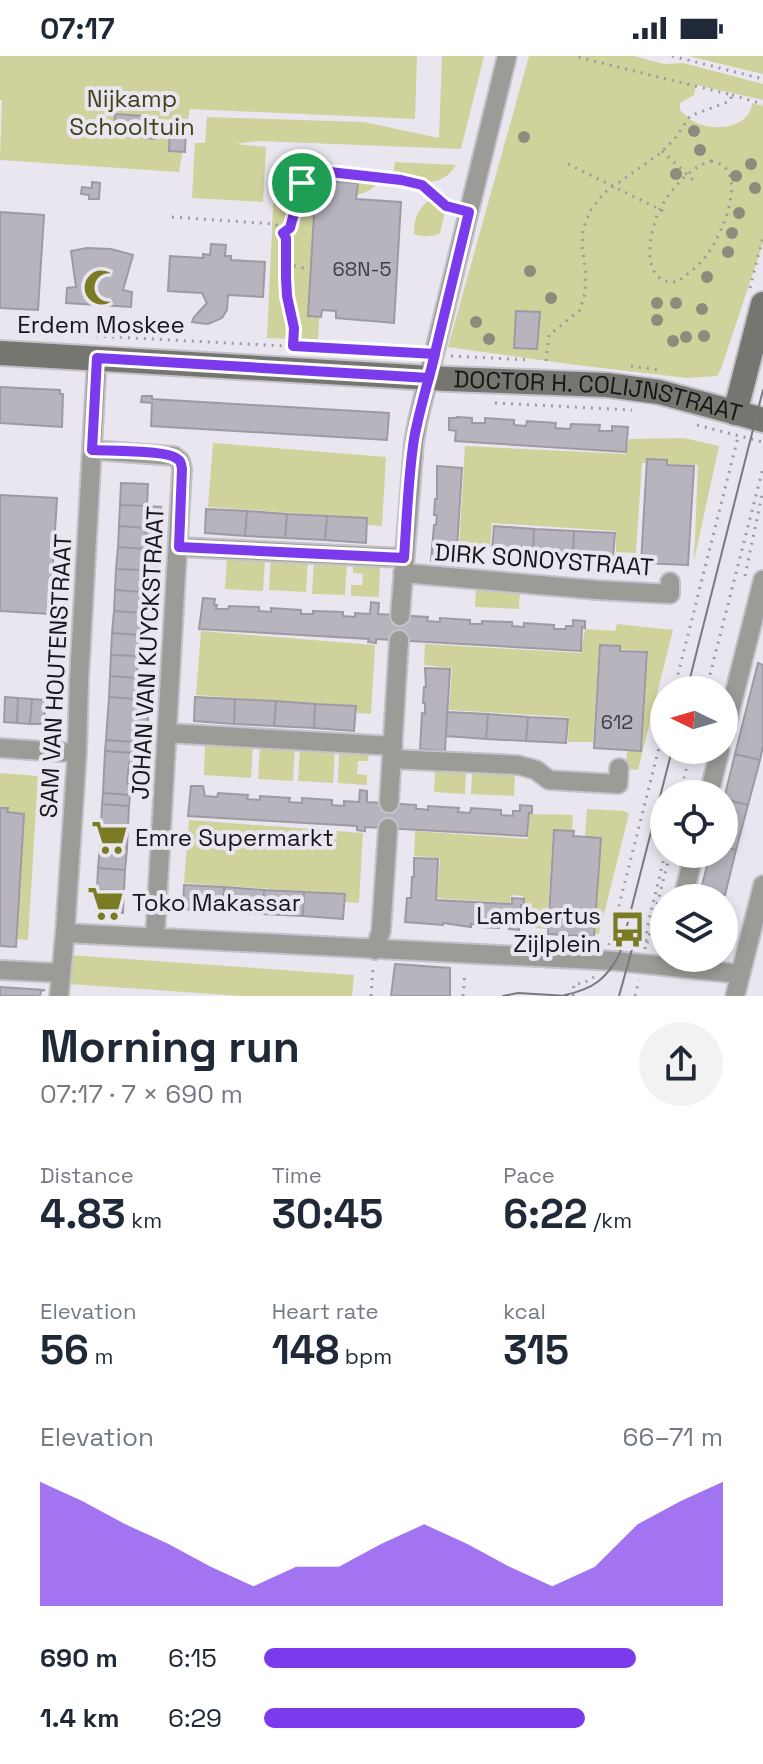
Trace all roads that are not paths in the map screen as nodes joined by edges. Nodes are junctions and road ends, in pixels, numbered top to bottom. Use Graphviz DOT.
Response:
graph roads {
  1 [pos="507,56"];
  2 [pos="763,304"];
  3 [pos="97,347"];
  4 [pos="0,353"];
  5 [pos="432,366"];
  6 [pos="763,420"];
  7 [pos="736,425"];
  8 [pos="92,450"];
  9 [pos="179,547"];
  10 [pos="403,565"];
  11 [pos="763,580"];
  12 [pos="670,582"];
  13 [pos="400,616"];
  14 [pos="399,640"];
  15 [pos="738,679"];
  16 [pos="167,733"];
  17 [pos="0,748"];
  18 [pos="392,752"];
  19 [pos="77,753"];
  20 [pos="619,768"];
  21 [pos="389,803"];
  22 [pos="388,828"];
  23 [pos="762,896"];
  24 [pos="65,933"];
  25 [pos="155,937"];
  26 [pos="375,950"];
  27 [pos="650,961"];
  28 [pos="0,970"];
  29 [pos="728,972"];
  30 [pos="61,973"];
  31 [pos="740,974"];
  32 [pos="59,996"];
  33 [pos="735,996"];
  1 -- 5 [label="street, DIRK SONOYSTRAAT"];
  2 -- 7 [label="street"];
  3 -- 4 [label="street, DOCTOR H. COLIJNSTRAAT"];
  3 -- 5 [label="street, DOCTOR H. COLIJNSTRAAT"];
  3 -- 8 [label="street, SAM VAN HOUTENSTRAAT"];
  5 -- 7 [label="street, DOCTOR H. COLIJNSTRAAT"];
  5 -- 10 [label="street, DIRK SONOYSTRAAT"];
  6 -- 7 [label="street, DOCTOR H. COLIJNSTRAAT"];
  8 -- 9 [label="street, JOHAN VAN KUYCKSTRAAT"];
  8 -- 19 [label="street, SAM VAN HOUTENSTRAAT"];
  9 -- 10 [label="street"];
  9 -- 16 [label="street, JOHAN VAN KUYCKSTRAAT"];
  10 -- 12 [label="street, DIRK SONOYSTRAAT"];
  10 -- 13 [label="street, DIRK SONOYSTRAAT"];
  11 -- 15 [label="street"];
  14 -- 18 [label="street"];
  16 -- 18 [label="street"];
  16 -- 25 [label="street, JOHAN VAN KUYCKSTRAAT"];
  17 -- 19 [label="street"];
  18 -- 20 [label="street"];
  18 -- 21 [label="street"];
  19 -- 24 [label="street, SAM VAN HOUTENSTRAAT"];
  22 -- 26 [label="street"];
  23 -- 31 [label="street"];
  24 -- 25 [label="street"];
  24 -- 30 [label="street, SAM VAN HOUTENSTRAAT"];
  25 -- 26 [label="street"];
  26 -- 27 [label="street"];
  28 -- 30 [label="street"];
  29 -- 31 [label="street"];
  30 -- 32 [label="street, SAM VAN HOUTENSTRAAT"];
  31 -- 33 [label="street"];
}
